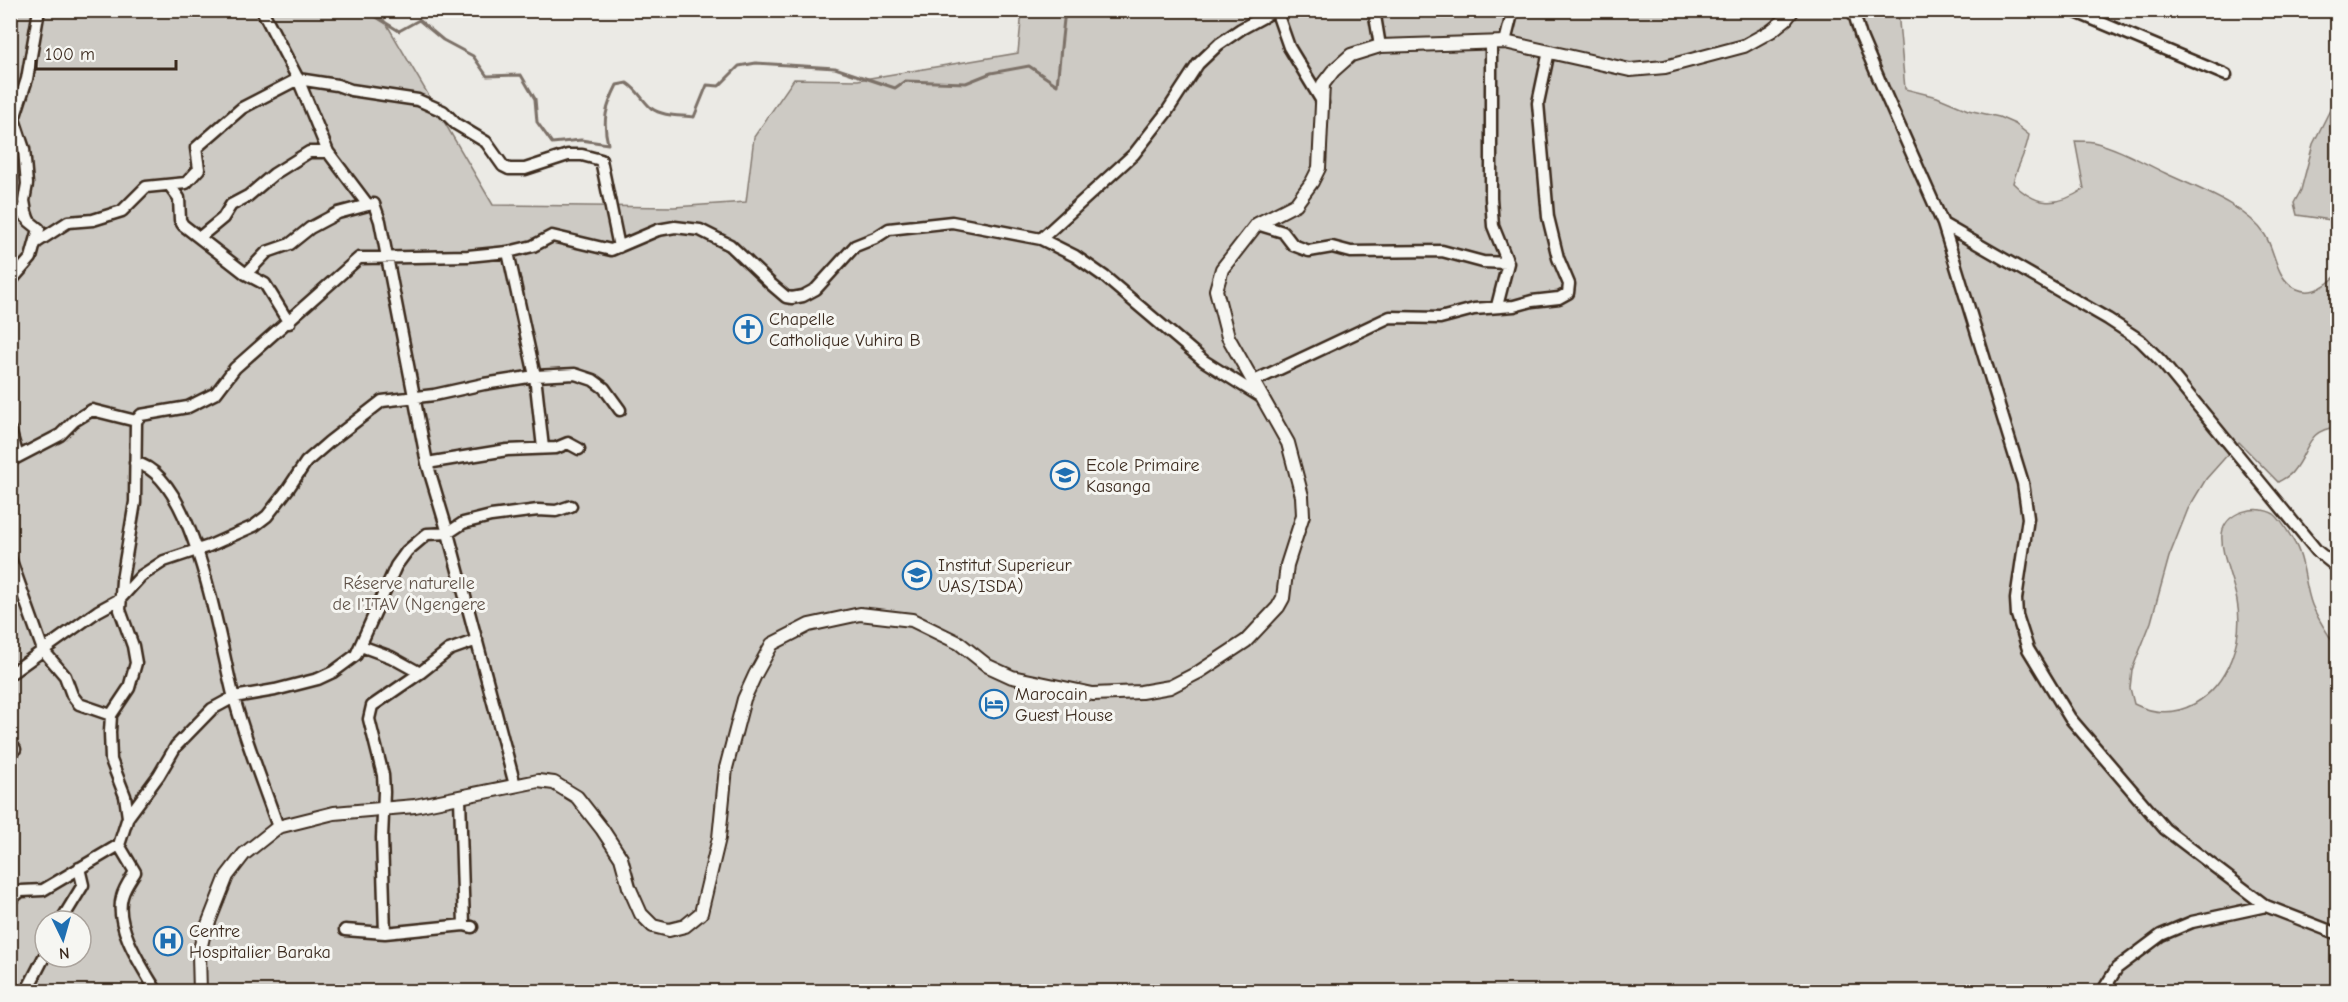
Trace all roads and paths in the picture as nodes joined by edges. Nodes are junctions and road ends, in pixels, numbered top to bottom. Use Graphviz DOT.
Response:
graph roads {
  1 [pos="39,10"];
  2 [pos="262,10"];
  3 [pos="1374,10"];
  4 [pos="1513,10"];
  5 [pos="1793,10"];
  6 [pos="1853,10"];
  7 [pos="2071,10"];
  8 [pos="1276,11"];
  9 [pos="2084,13"];
  10 [pos="1505,42"];
  11 [pos="1491,43"];
  12 [pos="1380,46"];
  13 [pos="1549,51"];
  14 [pos="2226,75"];
  15 [pos="298,79"];
  16 [pos="1323,104"];
  17 [pos="12,119"];
  18 [pos="328,152"];
  19 [pos="170,186"];
  20 [pos="10,203"];
  21 [pos="368,205"];
  22 [pos="29,221"];
  23 [pos="1257,224"];
  24 [pos="1943,224"];
  25 [pos="200,237"];
  26 [pos="1041,239"];
  27 [pos="37,242"];
  28 [pos="619,247"];
  29 [pos="508,252"];
  30 [pos="387,258"];
  31 [pos="1508,263"];
  32 [pos="246,274"];
  33 [pos="10,282"];
  34 [pos="1497,306"];
  35 [pos="289,322"];
  36 [pos="535,376"];
  37 [pos="1252,382"];
  38 [pos="1261,397"];
  39 [pos="414,398"];
  40 [pos="620,410"];
  41 [pos="136,421"];
  42 [pos="10,430"];
  43 [pos="543,448"];
  44 [pos="579,449"];
  45 [pos="14,459"];
  46 [pos="135,463"];
  47 [pos="427,463"];
  48 [pos="572,506"];
  49 [pos="448,533"];
  50 [pos="198,549"];
  51 [pos="10,558"];
  52 [pos="2337,568"];
  53 [pos="120,599"];
  54 [pos="477,640"];
  55 [pos="361,646"];
  56 [pos="43,650"];
  57 [pos="10,674"];
  58 [pos="420,674"];
  59 [pos="234,697"];
  60 [pos="111,715"];
  61 [pos="10,743"];
  62 [pos="10,753"];
  63 [pos="515,785"];
  64 [pos="460,798"];
  65 [pos="384,809"];
  66 [pos="128,817"];
  67 [pos="278,827"];
  68 [pos="119,845"];
  69 [pos="79,868"];
  70 [pos="10,900"];
  71 [pos="2266,906"];
  72 [pos="68,909"];
  73 [pos="345,930"];
  74 [pos="385,933"];
  75 [pos="2337,934"];
  76 [pos="38,969"];
  77 [pos="26,992"];
  78 [pos="157,992"];
  79 [pos="200,992"];
  80 [pos="2102,992"];
  1 -- 17 [label="street"];
  2 -- 15 [label="street"];
  3 -- 12 [label="street"];
  4 -- 10 [label="street"];
  5 -- 13 [label="street"];
  6 -- 24 [label="street"];
  7 -- 9 [label="street"];
  8 -- 16 [label="street"];
  8 -- 26 [label="street"];
  9 -- 14 [label="street"];
  10 -- 11 [label="street"];
  10 -- 13 [label="street"];
  11 -- 12 [label="street"];
  11 -- 31 [label="street"];
  12 -- 16 [label="street"];
  13 -- 34 [label="street"];
  15 -- 18 [label="street"];
  15 -- 19 [label="street"];
  15 -- 28 [label="street"];
  16 -- 23 [label="street"];
  17 -- 22 [label="street"];
  18 -- 21 [label="street"];
  18 -- 25 [label="street"];
  19 -- 25 [label="street"];
  19 -- 27 [label="street"];
  20 -- 22 [label="street"];
  21 -- 30 [label="street"];
  21 -- 32 [label="street"];
  22 -- 27 [label="street"];
  23 -- 31 [label="street"];
  23 -- 37 [label="street"];
  24 -- 52 [label="street"];
  24 -- 71 [label="street"];
  25 -- 32 [label="street"];
  26 -- 28 [label="street"];
  26 -- 38 [label="street"];
  27 -- 33 [label="street"];
  28 -- 29 [label="street"];
  29 -- 30 [label="street"];
  29 -- 36 [label="street"];
  30 -- 35 [label="street"];
  30 -- 39 [label="street"];
  31 -- 34 [label="street"];
  32 -- 35 [label="street"];
  34 -- 37 [label="street"];
  35 -- 41 [label="street"];
  36 -- 39 [label="street"];
  36 -- 40 [label="street"];
  36 -- 43 [label="street"];
  37 -- 38 [label="street"];
  38 -- 63 [label="street"];
  39 -- 47 [label="street"];
  39 -- 50 [label="street"];
  41 -- 45 [label="street"];
  41 -- 46 [label="street"];
  42 -- 45 [label="street"];
  43 -- 44 [label="street"];
  43 -- 47 [label="street"];
  46 -- 50 [label="street"];
  46 -- 53 [label="street"];
  47 -- 49 [label="street"];
  48 -- 49 [label="street"];
  49 -- 54 [label="street"];
  49 -- 55 [label="street"];
  50 -- 53 [label="street"];
  50 -- 59 [label="street"];
  51 -- 56 [label="street"];
  53 -- 56 [label="street"];
  53 -- 60 [label="street"];
  54 -- 58 [label="street"];
  54 -- 63 [label="street"];
  55 -- 58 [label="street"];
  55 -- 59 [label="street"];
  56 -- 57 [label="street"];
  56 -- 60 [label="street"];
  58 -- 65 [label="street"];
  59 -- 66 [label="street"];
  59 -- 67 [label="street"];
  60 -- 66 [label="street"];
  61 -- 62 [label="street"];
  63 -- 64 [label="street"];
  64 -- 65 [label="street"];
  64 -- 74 [label="street"];
  65 -- 67 [label="street"];
  65 -- 74 [label="street"];
  66 -- 68 [label="street"];
  67 -- 79 [label="street"];
  68 -- 69 [label="street"];
  68 -- 78 [label="street"];
  69 -- 70 [label="street"];
  69 -- 72 [label="street"];
  71 -- 75 [label="street"];
  71 -- 80 [label="street"];
  73 -- 74 [label="street"];
  76 -- 77 [label="street"];
}
